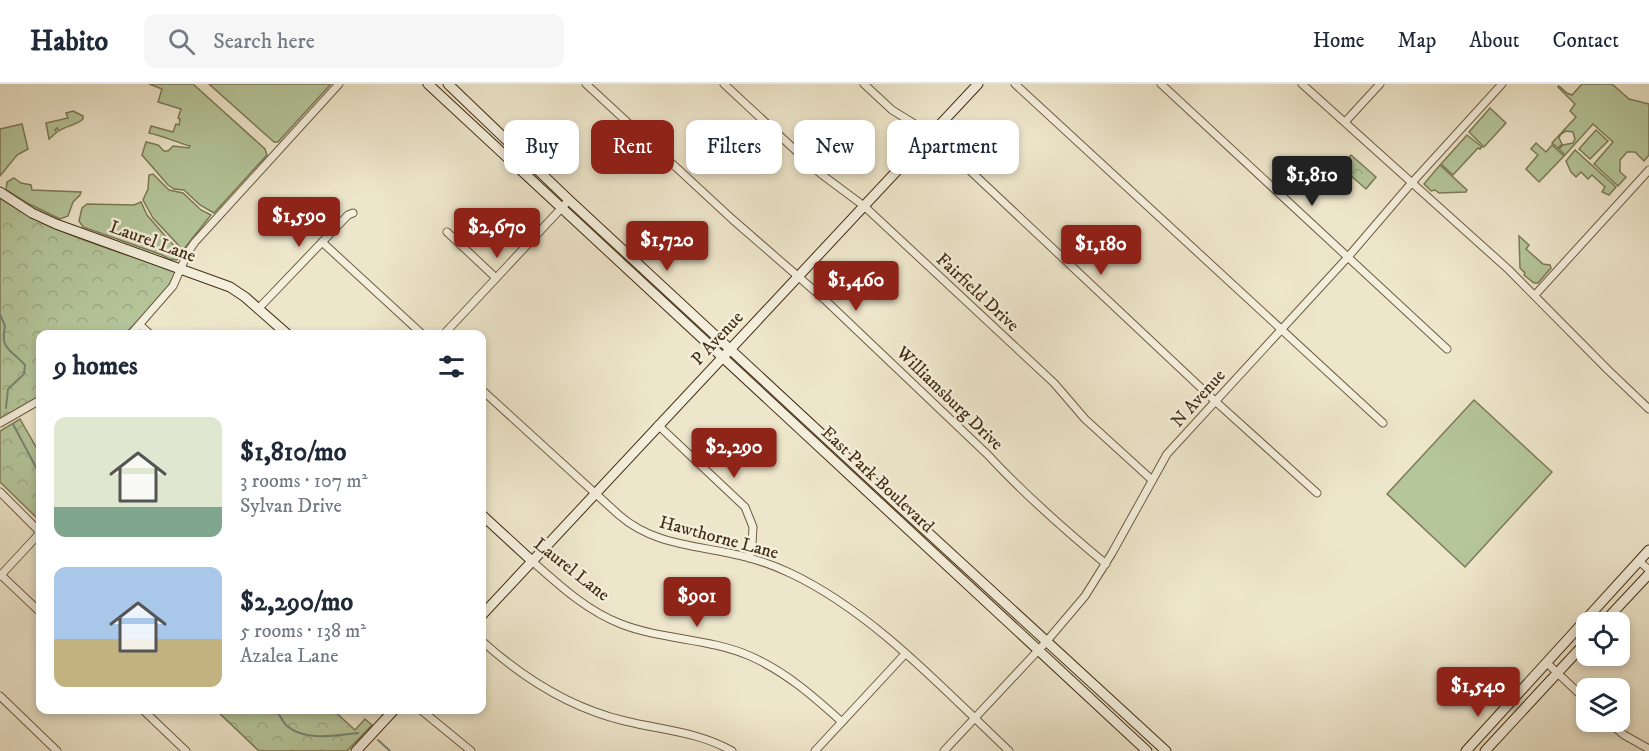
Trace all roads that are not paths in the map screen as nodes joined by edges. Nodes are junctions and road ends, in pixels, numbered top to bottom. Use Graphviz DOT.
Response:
graph roads {
  1 [pos="339,84"];
  2 [pos="428,84"];
  3 [pos="448,84"];
  4 [pos="586,84"];
  5 [pos="724,84"];
  6 [pos="864,84"];
  7 [pos="978,84"];
  8 [pos="1015,84"];
  9 [pos="1161,84"];
  10 [pos="1302,84"];
  11 [pos="1380,84"];
  12 [pos="1502,84"];
  13 [pos="464,99"];
  14 [pos="454,109"];
  15 [pos="908,120"];
  16 [pos="944,120"];
  17 [pos="1345,123"];
  18 [pos="1649,170"];
  19 [pos="894,174"];
  20 [pos="974,174"];
  21 [pos="1412,183"];
  22 [pos="0,192"];
  23 [pos="569,200"];
  24 [pos="864,206"];
  25 [pos="562,208"];
  26 [pos="353,213"];
  27 [pos="447,232"];
  28 [pos="322,242"];
  29 [pos="1348,257"];
  30 [pos="182,269"];
  31 [pos="797,276"];
  32 [pos="496,278"];
  33 [pos="1535,295"];
  34 [pos="259,308"];
  35 [pos="140,325"];
  36 [pos="135,330"];
  37 [pos="146,330"];
  38 [pos="283,330"];
  39 [pos="418,330"];
  40 [pos="448,330"];
  41 [pos="1281,331"];
  42 [pos="729,348"];
  43 [pos="1447,349"];
  44 [pos="722,356"];
  45 [pos="486,394"];
  46 [pos="1215,401"];
  47 [pos="36,402"];
  48 [pos="1649,409"];
  49 [pos="0,423"];
  50 [pos="1383,423"];
  51 [pos="658,425"];
  52 [pos="1152,480"];
  53 [pos="0,492"];
  54 [pos="596,493"];
  55 [pos="1317,493"];
  56 [pos="486,519"];
  57 [pos="36,528"];
  58 [pos="36,538"];
  59 [pos="1649,550"];
  60 [pos="749,558"];
  61 [pos="532,561"];
  62 [pos="1639,561"];
  63 [pos="1106,564"];
  64 [pos="1649,572"];
  65 [pos="1,575"];
  66 [pos="36,608"];
  67 [pos="486,611"];
  68 [pos="1613,612"];
  69 [pos="1046,642"];
  70 [pos="486,644"];
  71 [pos="1037,650"];
  72 [pos="1576,652"];
  73 [pos="905,654"];
  74 [pos="1547,663"];
  75 [pos="1557,673"];
  76 [pos="1576,691"];
  77 [pos="0,696"];
  78 [pos="147,714"];
  79 [pos="390,714"];
  80 [pos="426,714"];
  81 [pos="974,718"];
  82 [pos="842,722"];
  83 [pos="1621,732"];
  84 [pos="1477,738"];
  85 [pos="1487,749"];
  86 [pos="1649,749"];
  87 [pos="57,751"];
  88 [pos="186,751"];
  89 [pos="356,751"];
  90 [pos="471,751"];
  91 [pos="732,751"];
  92 [pos="815,751"];
  93 [pos="944,751"];
  94 [pos="1009,751"];
  95 [pos="1147,751"];
  96 [pos="1166,751"];
  97 [pos="1466,751"];
  1 -- 30 [label="street"];
  2 -- 14 [label="main road, East Park Boulevard"];
  3 -- 13 [label="main road, East Park Boulevard"];
  4 -- 31 [label="street, Williamsburg Drive"];
  5 -- 24 [label="street, Fairfield Drive"];
  6 -- 15 [label="street"];
  7 -- 16 [label="main road, P Avenue"];
  8 -- 41 [label="street"];
  9 -- 29 [label="street"];
  10 -- 17 [label="street"];
  11 -- 17 [label="street"];
  12 -- 21 [label="street, N Avenue"];
  13 -- 14 [label="main road"];
  13 -- 23 [label="main road, East Park Boulevard"];
  14 -- 25 [label="main road, East Park Boulevard"];
  17 -- 21 [label="street"];
  18 -- 33 [label="street"];
  19 -- 24 [label="main road, P Avenue"];
  20 -- 46 [label="street"];
  21 -- 29 [label="street, N Avenue"];
  21 -- 33 [label="street"];
  22 -- 30 [label="main road, Laurel Lane"];
  23 -- 25 [label="street"];
  23 -- 42 [label="main road, East Park Boulevard"];
  24 -- 31 [label="main road, P Avenue"];
  24 -- 52 [label="street, Fairfield Drive"];
  25 -- 32 [label="street"];
  25 -- 44 [label="main road, East Park Boulevard"];
  26 -- 28 [label="street"];
  27 -- 32 [label="street"];
  28 -- 34 [label="street"];
  28 -- 39 [label="street"];
  29 -- 41 [label="street, N Avenue"];
  29 -- 43 [label="street"];
  30 -- 34 [label="main road, Laurel Lane"];
  30 -- 35 [label="street"];
  31 -- 42 [label="main road, P Avenue"];
  31 -- 63 [label="street, Williamsburg Drive"];
  32 -- 40 [label="street"];
  33 -- 48 [label="street"];
  34 -- 38 [label="main road, Laurel Lane"];
  35 -- 36 [label="street"];
  35 -- 37 [label="street"];
  41 -- 46 [label="street, N Avenue"];
  41 -- 50 [label="street"];
  42 -- 44 [label="main road, P Avenue"];
  42 -- 69 [label="main road, East Park Boulevard"];
  44 -- 51 [label="main road, P Avenue"];
  44 -- 71 [label="main road, East Park Boulevard"];
  45 -- 54 [label="street, Hawthorne Lane"];
  46 -- 52 [label="street, N Avenue"];
  46 -- 55 [label="street"];
  47 -- 49 [label="street"];
  51 -- 54 [label="main road, P Avenue"];
  51 -- 60 [label="street"];
  52 -- 63 [label="street, N Avenue"];
  53 -- 57 [label="street"];
  54 -- 60 [label="street, Hawthorne Lane"];
  54 -- 61 [label="main road, P Avenue"];
  56 -- 61 [label="main road, Laurel Lane"];
  58 -- 65 [label="street"];
  59 -- 62 [label="main road"];
  60 -- 73 [label="street, Hawthorne Lane"];
  61 -- 67 [label="main road, P Avenue"];
  61 -- 82 [label="street, Laurel Lane"];
  62 -- 64 [label="street"];
  62 -- 74 [label="main road"];
  63 -- 69 [label="street, N Avenue"];
  64 -- 68 [label="main road"];
  65 -- 66 [label="street"];
  69 -- 71 [label="street, N Avenue"];
  69 -- 96 [label="main road, East Park Boulevard"];
  70 -- 91 [label="street"];
  71 -- 81 [label="street, N Avenue"];
  71 -- 95 [label="main road, East Park Boulevard"];
  72 -- 75 [label="main road"];
  73 -- 81 [label="street, Hawthorne Lane"];
  73 -- 82 [label="street"];
  74 -- 75 [label="street"];
  74 -- 84 [label="main road"];
  75 -- 76 [label="street"];
  75 -- 85 [label="main road"];
  77 -- 87 [label="street"];
  78 -- 88 [label="street"];
  79 -- 89 [label="main road"];
  80 -- 90 [label="street"];
  81 -- 93 [label="street, N Avenue"];
  81 -- 94 [label="street, Hawthorne Lane"];
  82 -- 92 [label="street"];
  83 -- 86 [label="street"];
  84 -- 85 [label="main road"];
  84 -- 97 [label="main road"];
}
